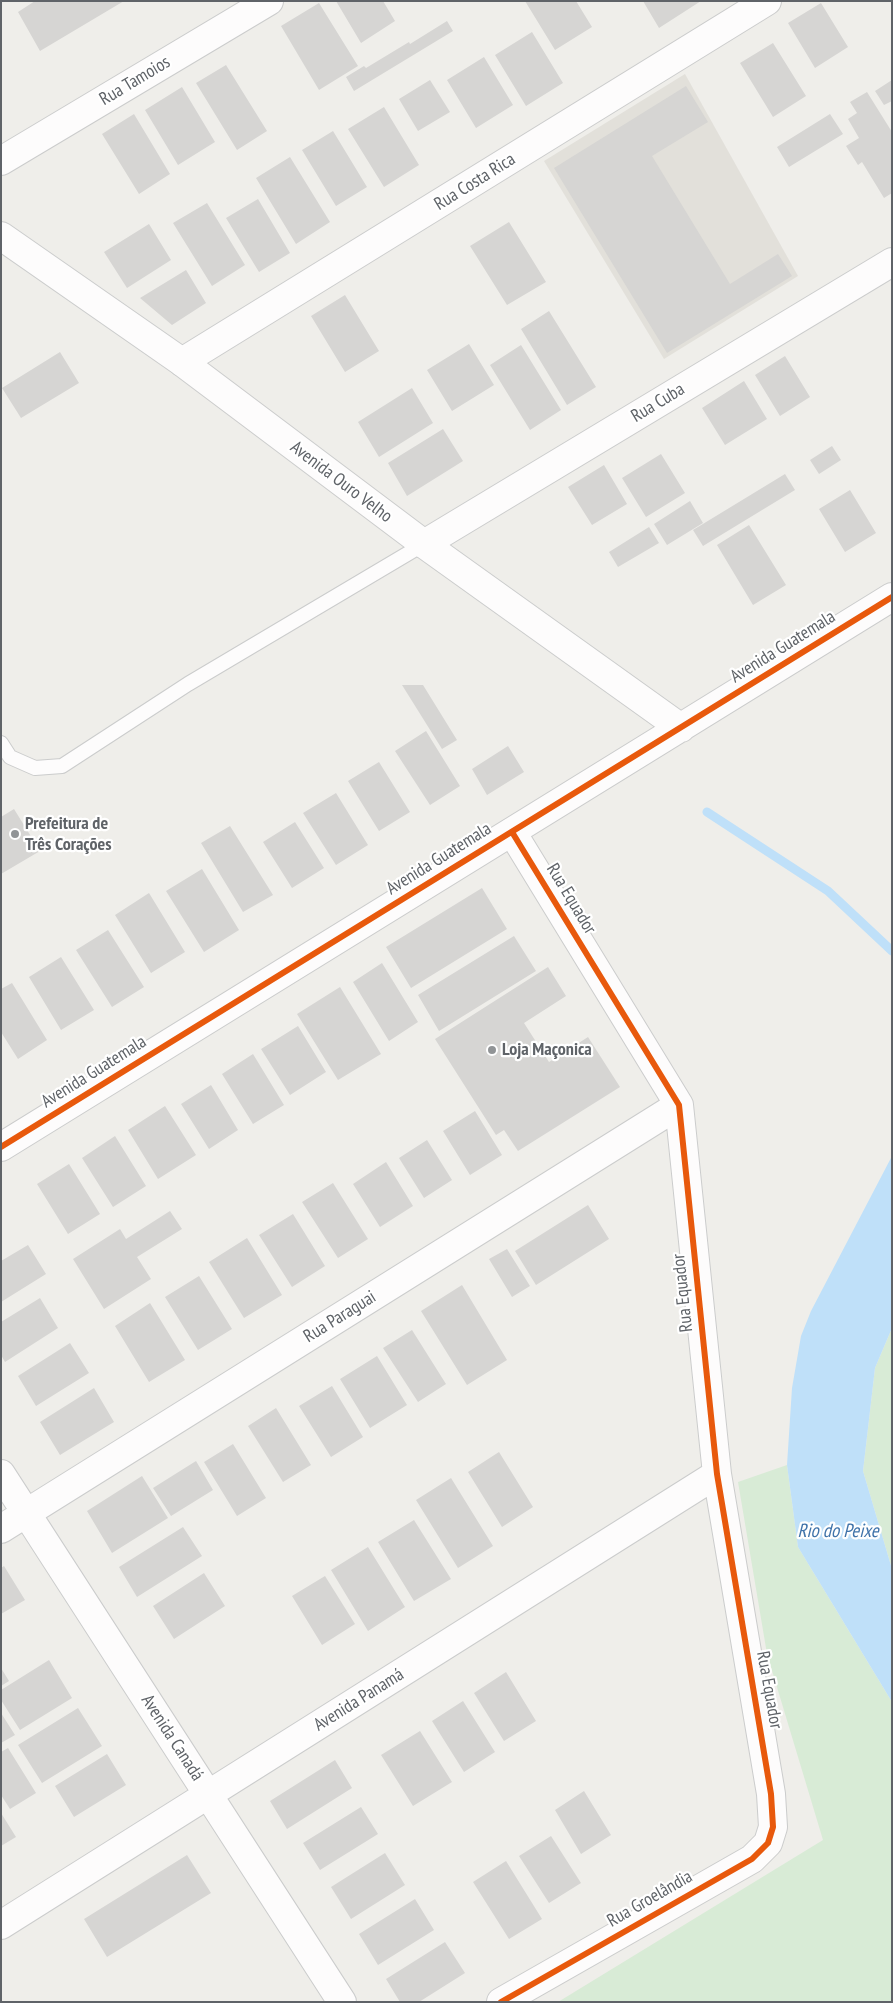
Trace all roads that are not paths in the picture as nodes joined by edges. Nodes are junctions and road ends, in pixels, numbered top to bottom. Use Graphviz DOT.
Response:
graph roads {
  1 [pos="270,1"];
  2 [pos="767,1"];
  3 [pos="1,161"];
  4 [pos="1,236"];
  5 [pos="892,262"];
  6 [pos="182,362"];
  7 [pos="424,544"];
  8 [pos="892,597"];
  9 [pos="681,728"];
  10 [pos="1,743"];
  11 [pos="512,832"];
  12 [pos="679,1105"];
  13 [pos="1,1147"];
  14 [pos="1,1474"];
  15 [pos="717,1474"];
  16 [pos="26,1513"];
  17 [pos="1,1528"];
  18 [pos="209,1794"];
  19 [pos="771,1794"];
  20 [pos="1,1925"];
  21 [pos="342,2002"];
  22 [pos="502,2002"];
  1 -- 3 [label="street, Rua Tamoios"];
  2 -- 6 [label="street, Rua Costa Rica"];
  4 -- 6 [label="street, Avenida Ouro Velho"];
  5 -- 7 [label="street, Rua Cuba"];
  6 -- 7 [label="street, Avenida Ouro Velho"];
  7 -- 9 [label="street, Avenida Ouro Velho"];
  7 -- 10 [label="lane"];
  8 -- 9 [label="street, Avenida Guatemala"];
  9 -- 11 [label="street, Avenida Guatemala"];
  11 -- 12 [label="street, Rua Equador"];
  11 -- 13 [label="street, Avenida Guatemala"];
  12 -- 15 [label="street, Rua Equador"];
  12 -- 16 [label="street, Rua Paraguai"];
  14 -- 16 [label="street, Avenida Canadá"];
  15 -- 18 [label="street, Avenida Panamá"];
  15 -- 19 [label="street, Rua Equador"];
  16 -- 17 [label="street, Rua Paraguai"];
  16 -- 18 [label="street, Avenida Canadá"];
  18 -- 20 [label="street, Avenida Panamá"];
  18 -- 21 [label="street, Avenida Canadá"];
  19 -- 22 [label="street, Rua Groelândia"];
}
